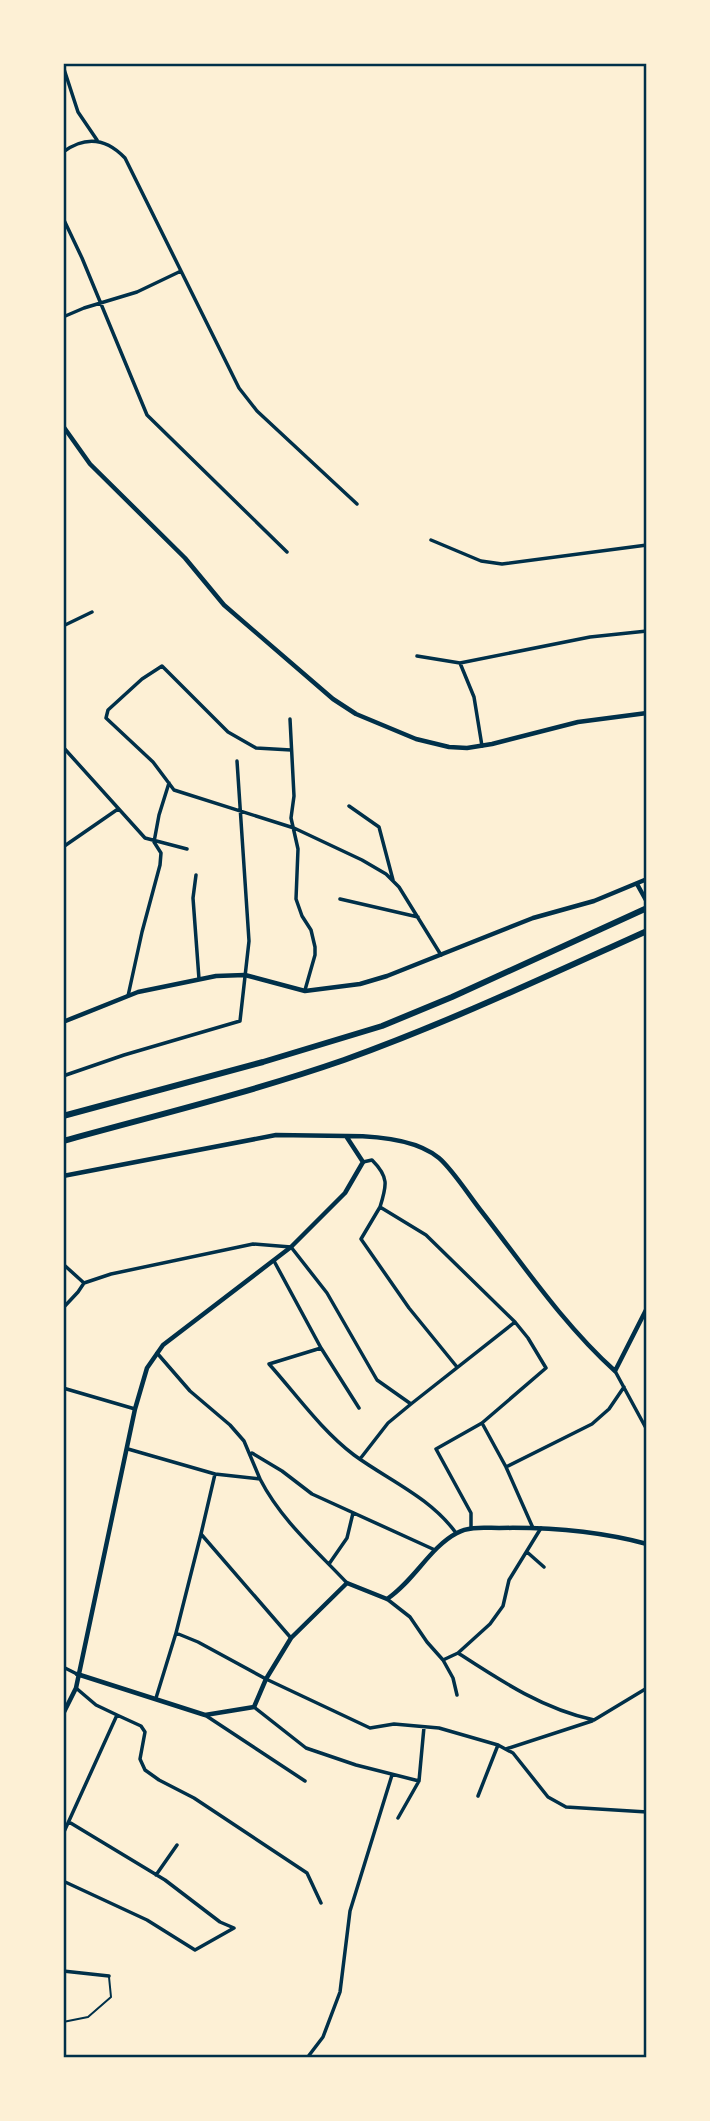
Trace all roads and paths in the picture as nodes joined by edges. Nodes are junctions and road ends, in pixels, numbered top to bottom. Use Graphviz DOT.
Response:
graph roads {
  1 [pos="63,66"];
  2 [pos="97,140"];
  3 [pos="63,152"];
  4 [pos="63,218"];
  5 [pos="181,271"];
  6 [pos="99,303"];
  7 [pos="63,317"];
  8 [pos="63,426"];
  9 [pos="357,504"];
  10 [pos="431,540"];
  11 [pos="647,545"];
  12 [pos="287,552"];
  13 [pos="92,612"];
  14 [pos="63,626"];
  15 [pos="647,631"];
  16 [pos="417,656"];
  17 [pos="460,663"];
  18 [pos="647,713"];
  19 [pos="290,719"];
  20 [pos="482,746"];
  21 [pos="63,747"];
  22 [pos="291,750"];
  23 [pos="237,761"];
  24 [pos="169,783"];
  25 [pos="349,806"];
  26 [pos="118,809"];
  27 [pos="241,810"];
  28 [pos="294,828"];
  29 [pos="154,842"];
  30 [pos="63,847"];
  31 [pos="187,849"];
  32 [pos="196,875"];
  33 [pos="393,880"];
  34 [pos="647,880"];
  35 [pos="637,884"];
  36 [pos="340,899"];
  37 [pos="647,902"];
  38 [pos="647,908"];
  39 [pos="418,917"];
  40 [pos="647,931"];
  41 [pos="440,955"];
  42 [pos="246,975"];
  43 [pos="199,981"];
  44 [pos="305,991"];
  45 [pos="128,996"];
  46 [pos="63,1022"];
  47 [pos="63,1076"];
  48 [pos="63,1116"];
  49 [pos="346,1136"];
  50 [pos="63,1141"];
  51 [pos="363,1162"];
  52 [pos="63,1176"];
  53 [pos="380,1207"];
  54 [pos="291,1247"];
  55 [pos="274,1261"];
  56 [pos="63,1264"];
  57 [pos="84,1283"];
  58 [pos="63,1308"];
  59 [pos="647,1308"];
  60 [pos="515,1322"];
  61 [pos="321,1348"];
  62 [pos="157,1353"];
  63 [pos="457,1367"];
  64 [pos="615,1371"];
  65 [pos="624,1387"];
  66 [pos="63,1388"];
  67 [pos="411,1404"];
  68 [pos="359,1408"];
  69 [pos="135,1409"];
  70 [pos="482,1423"];
  71 [pos="647,1430"];
  72 [pos="128,1449"];
  73 [pos="250,1452"];
  74 [pos="360,1459"];
  75 [pos="506,1467"];
  76 [pos="215,1474"];
  77 [pos="260,1479"];
  78 [pos="353,1513"];
  79 [pos="471,1528"];
  80 [pos="533,1528"];
  81 [pos="541,1528"];
  82 [pos="456,1533"];
  83 [pos="201,1534"];
  84 [pos="647,1544"];
  85 [pos="435,1550"];
  86 [pos="527,1552"];
  87 [pos="329,1564"];
  88 [pos="544,1567"];
  89 [pos="347,1583"];
  90 [pos="387,1599"];
  91 [pos="176,1633"];
  92 [pos="292,1638"];
  93 [pos="458,1653"];
  94 [pos="443,1660"];
  95 [pos="63,1667"];
  96 [pos="77,1674"];
  97 [pos="266,1679"];
  98 [pos="76,1688"];
  99 [pos="647,1688"];
  100 [pos="457,1696"];
  101 [pos="156,1698"];
  102 [pos="254,1707"];
  103 [pos="63,1714"];
  104 [pos="205,1715"];
  105 [pos="117,1716"];
  106 [pos="594,1720"];
  107 [pos="424,1727"];
  108 [pos="498,1745"];
  109 [pos="505,1749"];
  110 [pos="392,1775"];
  111 [pos="305,1781"];
  112 [pos="419,1781"];
  113 [pos="478,1796"];
  114 [pos="647,1812"];
  115 [pos="398,1818"];
  116 [pos="69,1822"];
  117 [pos="63,1834"];
  118 [pos="177,1845"];
  119 [pos="156,1875"];
  120 [pos="63,1881"];
  121 [pos="321,1903"];
  122 [pos="63,1970"];
  123 [pos="108,1976"];
  124 [pos="63,2022"];
  125 [pos="310,2057"];
  1 -- 2 [label="street"];
  2 -- 3 [label="street"];
  2 -- 5 [label="street"];
  4 -- 6 [label="street"];
  5 -- 6 [label="street"];
  5 -- 9 [label="street"];
  6 -- 7 [label="street"];
  6 -- 12 [label="street"];
  8 -- 20 [label="street"];
  10 -- 11 [label="street"];
  13 -- 14 [label="street"];
  15 -- 17 [label="street"];
  16 -- 17 [label="street"];
  17 -- 20 [label="street"];
  18 -- 20 [label="street"];
  19 -- 22 [label="street"];
  21 -- 26 [label="street"];
  22 -- 24 [label="street"];
  22 -- 28 [label="street"];
  23 -- 27 [label="street"];
  24 -- 27 [label="street"];
  24 -- 29 [label="street"];
  25 -- 33 [label="street"];
  26 -- 29 [label="street"];
  26 -- 30 [label="street"];
  27 -- 28 [label="street"];
  27 -- 42 [label="street"];
  28 -- 33 [label="street"];
  28 -- 44 [label="street"];
  29 -- 31 [label="street"];
  29 -- 45 [label="street"];
  32 -- 43 [label="street"];
  33 -- 39 [label="street"];
  34 -- 35 [label="street"];
  35 -- 37 [label="street"];
  35 -- 41 [label="street"];
  36 -- 39 [label="street"];
  38 -- 48 [label="highway"];
  39 -- 41 [label="street"];
  40 -- 50 [label="highway"];
  41 -- 44 [label="street"];
  42 -- 43 [label="street"];
  42 -- 44 [label="street"];
  42 -- 47 [label="street"];
  43 -- 45 [label="street"];
  45 -- 46 [label="street"];
  49 -- 51 [label="street"];
  49 -- 52 [label="street"];
  49 -- 64 [label="street"];
  51 -- 53 [label="street"];
  51 -- 54 [label="street"];
  53 -- 60 [label="street"];
  53 -- 63 [label="street"];
  54 -- 55 [label="street"];
  54 -- 57 [label="street"];
  54 -- 67 [label="street"];
  55 -- 61 [label="street"];
  55 -- 62 [label="street"];
  56 -- 57 [label="street"];
  57 -- 58 [label="street"];
  59 -- 64 [label="street"];
  60 -- 63 [label="street"];
  60 -- 70 [label="street"];
  61 -- 68 [label="street"];
  61 -- 74 [label="street"];
  62 -- 69 [label="street"];
  62 -- 73 [label="street"];
  63 -- 67 [label="street"];
  64 -- 65 [label="street"];
  65 -- 71 [label="street"];
  65 -- 75 [label="street"];
  66 -- 69 [label="street"];
  67 -- 74 [label="street"];
  69 -- 72 [label="street"];
  70 -- 75 [label="street"];
  70 -- 79 [label="street"];
  72 -- 76 [label="street"];
  72 -- 96 [label="street"];
  73 -- 77 [label="street"];
  73 -- 78 [label="street"];
  74 -- 82 [label="street"];
  75 -- 80 [label="street"];
  76 -- 77 [label="street"];
  76 -- 83 [label="street"];
  77 -- 87 [label="street"];
  78 -- 85 [label="street"];
  78 -- 87 [label="street"];
  79 -- 80 [label="street"];
  79 -- 82 [label="street"];
  80 -- 81 [label="street"];
  81 -- 84 [label="street"];
  81 -- 86 [label="street"];
  82 -- 85 [label="street"];
  83 -- 91 [label="street"];
  83 -- 92 [label="street"];
  85 -- 90 [label="street"];
  86 -- 88 [label="street"];
  86 -- 93 [label="street"];
  87 -- 89 [label="street"];
  89 -- 90 [label="street"];
  89 -- 92 [label="street"];
  90 -- 94 [label="street"];
  91 -- 97 [label="street"];
  91 -- 101 [label="street"];
  92 -- 97 [label="street"];
  93 -- 94 [label="street"];
  93 -- 106 [label="street"];
  94 -- 100 [label="street"];
  95 -- 96 [label="street"];
  96 -- 98 [label="street"];
  96 -- 101 [label="street"];
  97 -- 102 [label="street"];
  97 -- 107 [label="street"];
  98 -- 103 [label="street"];
  98 -- 105 [label="street"];
  99 -- 106 [label="street"];
  101 -- 104 [label="street"];
  102 -- 104 [label="street"];
  102 -- 110 [label="street"];
  104 -- 111 [label="street"];
  105 -- 116 [label="street"];
  105 -- 121 [label="street"];
  106 -- 109 [label="street"];
  107 -- 108 [label="street"];
  107 -- 112 [label="street"];
  108 -- 109 [label="street"];
  108 -- 113 [label="street"];
  109 -- 114 [label="street"];
  110 -- 112 [label="street"];
  110 -- 125 [label="street"];
  112 -- 115 [label="street"];
  116 -- 117 [label="street"];
  116 -- 119 [label="street"];
  118 -- 119 [label="street"];
  119 -- 120 [label="street"];
  122 -- 123 [label="street"];
  123 -- 124 [label="lane"];
}
